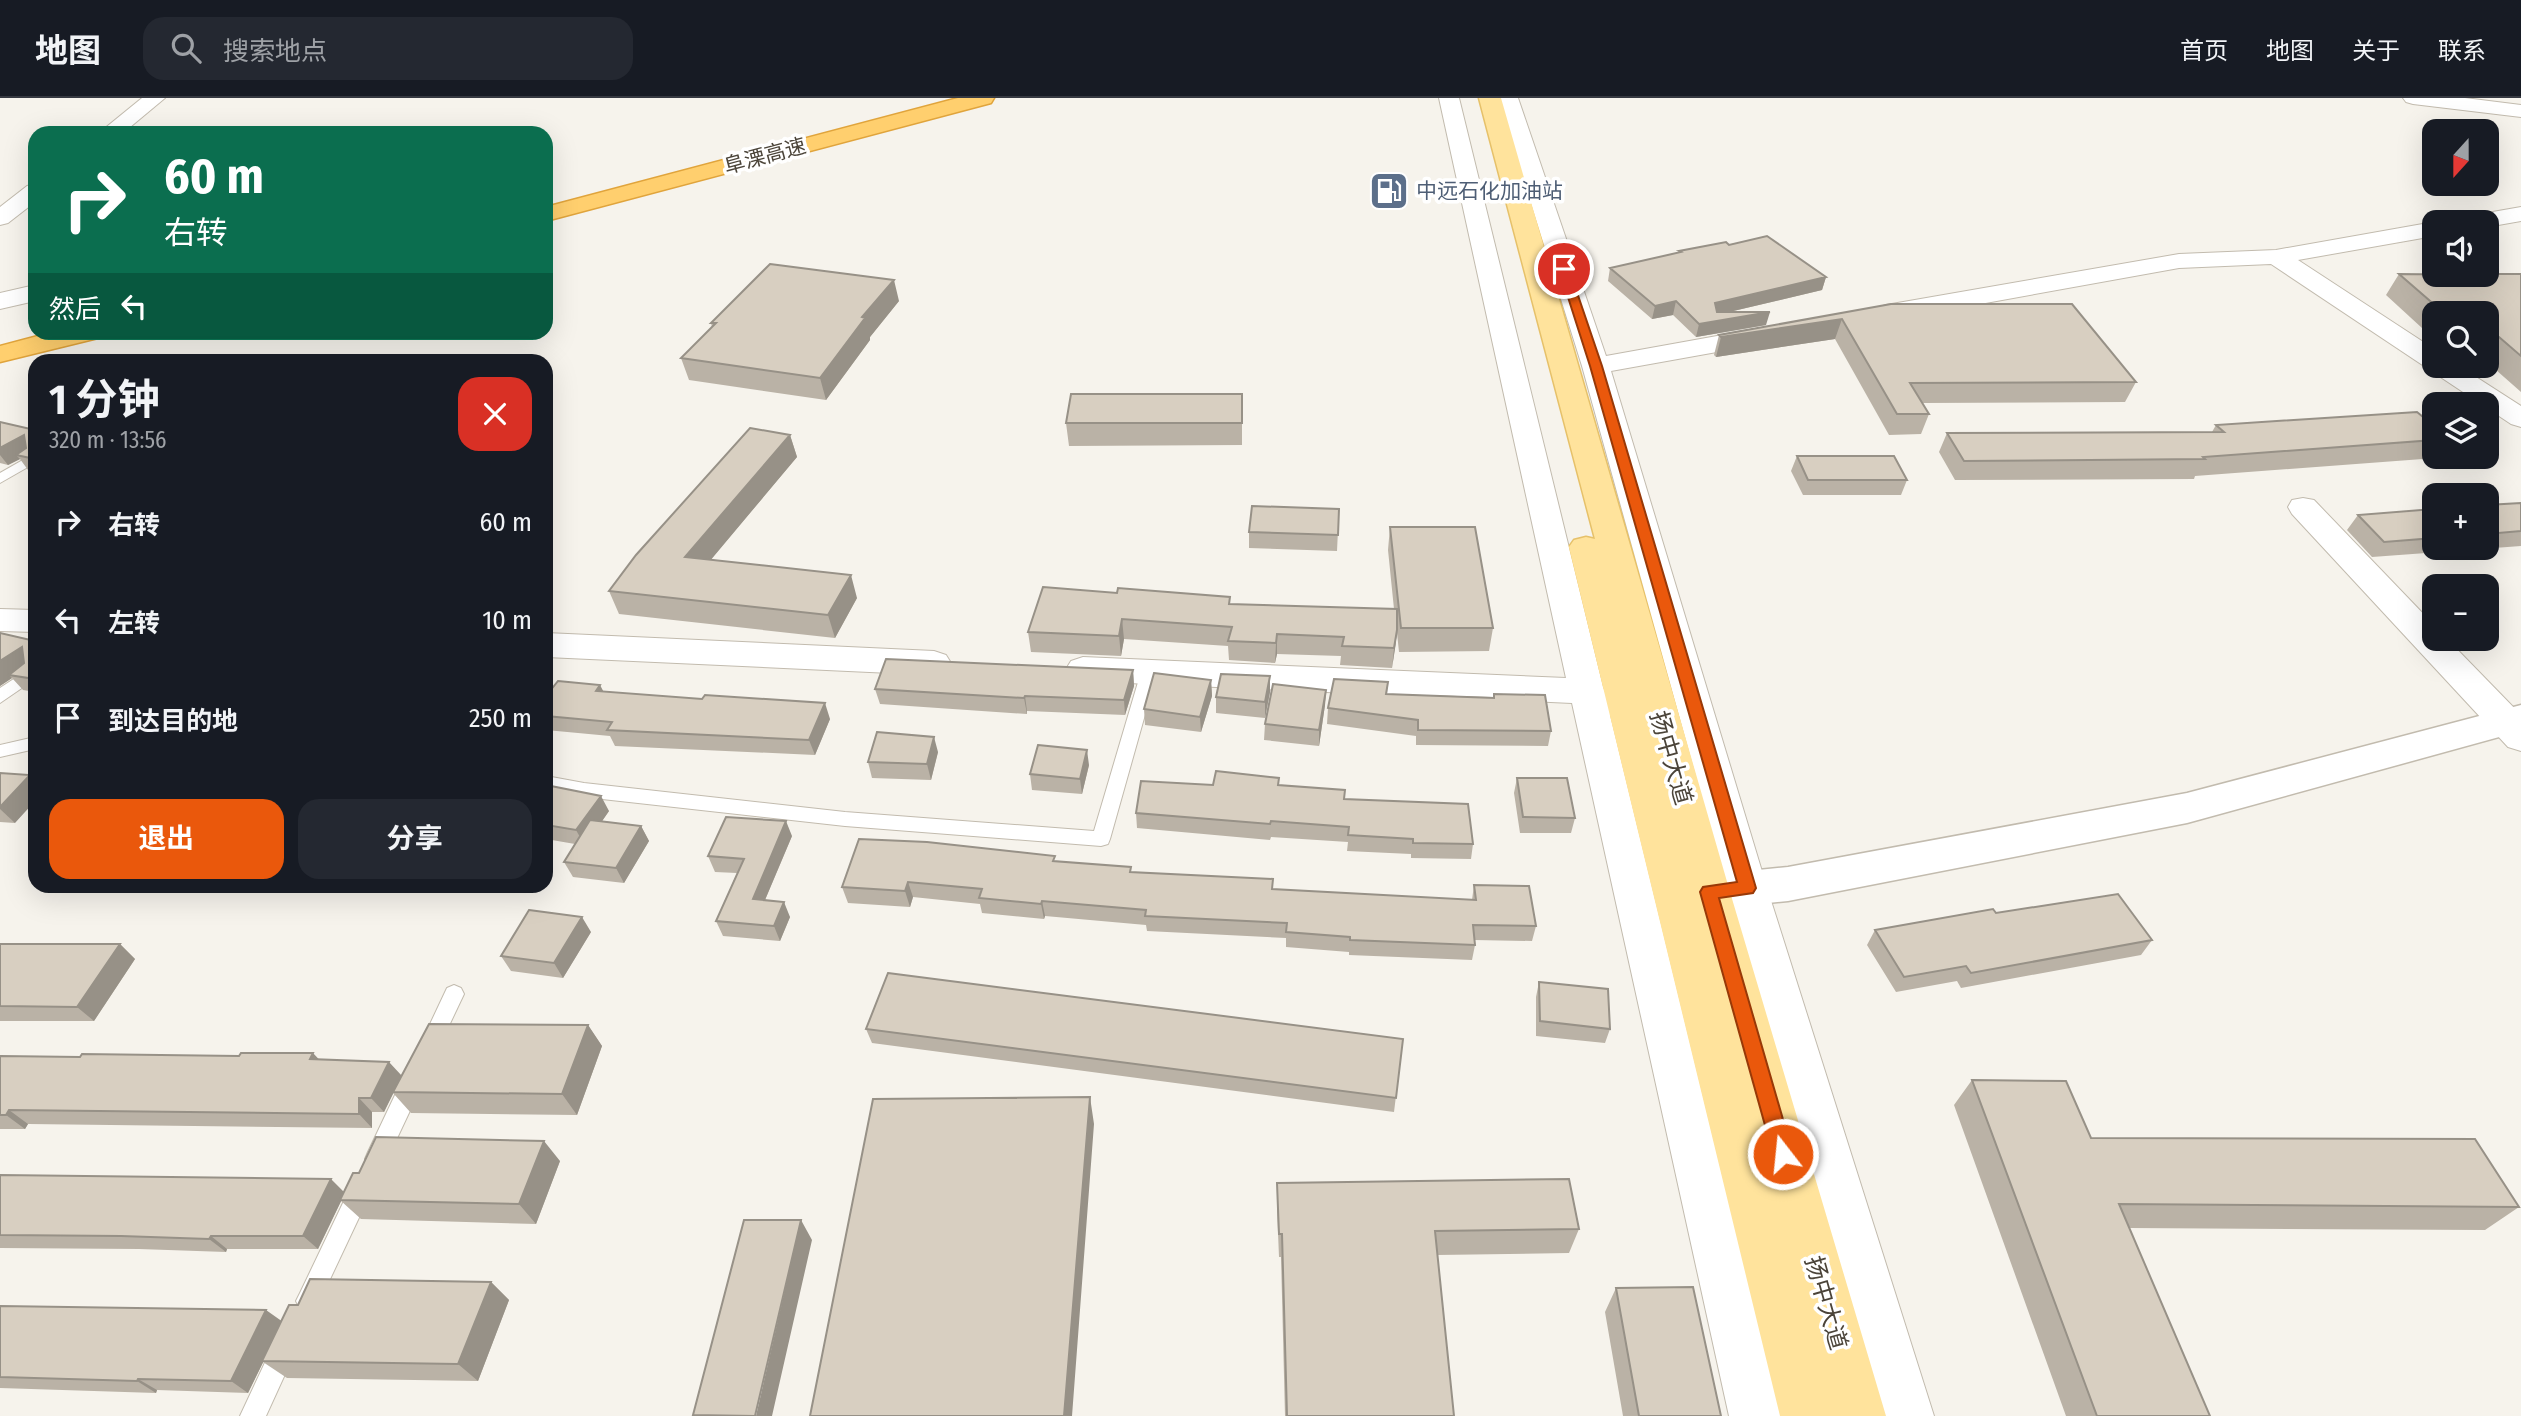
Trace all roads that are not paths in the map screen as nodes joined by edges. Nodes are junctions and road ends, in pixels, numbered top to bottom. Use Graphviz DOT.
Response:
graph roads {
  1 [pos="155,98"];
  2 [pos="912,98"];
  3 [pos="984,98"];
  4 [pos="1450,98"];
  5 [pos="1470,98"];
  6 [pos="1490,98"];
  7 [pos="1508,98"];
  8 [pos="2413,98"];
  9 [pos="2521,111"];
  10 [pos="119,126"];
  11 [pos="553,192"];
  12 [pos="28,196"];
  13 [pos="553,212"];
  14 [pos="2521,214"];
  15 [pos="0,218"];
  16 [pos="2499,218"];
  17 [pos="2422,231"];
  18 [pos="2276,257"];
  19 [pos="28,295"];
  20 [pos="0,301"];
  21 [pos="1869,316"];
  22 [pos="28,325"];
  23 [pos="0,331"];
  24 [pos="1787,331"];
  25 [pos="56,340"];
  26 [pos="2422,353"];
  27 [pos="0,354"];
  28 [pos="1596,366"];
  29 [pos="2459,378"];
  30 [pos="2521,418"];
  31 [pos="28,461"];
  32 [pos="0,479"];
  33 [pos="2303,507"];
  34 [pos="0,620"];
  35 [pos="28,621"];
  36 [pos="553,645"];
  37 [pos="971,664"];
  38 [pos="1053,668"];
  39 [pos="1149,672"];
  40 [pos="28,676"];
  41 [pos="1587,691"];
  42 [pos="0,697"];
  43 [pos="1631,722"];
  44 [pos="2515,726"];
  45 [pos="28,745"];
  46 [pos="0,751"];
  47 [pos="553,784"];
  48 [pos="1709,891"];
  49 [pos="454,994"];
  50 [pos="253,1416"];
  51 [pos="1755,1416"];
  52 [pos="1808,1416"];
  53 [pos="1858,1416"];
  54 [pos="1908,1416"];
  1 -- 10 [label="street"];
  2 -- 11 [label="highway, 阜溧高速"];
  3 -- 13 [label="highway, 阜溧高速"];
  4 -- 41 [label="street"];
  5 -- 43 [label="main road, 扬中大道"];
  6 -- 48 [label="main road, 扬中大道"];
  7 -- 28 [label="street"];
  8 -- 9 [label="street"];
  12 -- 15 [label="street"];
  14 -- 16 [label="street"];
  17 -- 18 [label="street"];
  18 -- 21 [label="street"];
  18 -- 26 [label="street"];
  19 -- 20 [label="street"];
  22 -- 23 [label="highway"];
  24 -- 28 [label="street"];
  25 -- 27 [label="highway"];
  28 -- 48 [label="street"];
  29 -- 30 [label="street"];
  31 -- 32 [label="lane"];
  33 -- 44 [label="street"];
  34 -- 35 [label="street"];
  36 -- 37 [label="street"];
  38 -- 39 [label="street"];
  39 -- 41 [label="street"];
  39 -- 47 [label="lane"];
  40 -- 42 [label="lane"];
  41 -- 43 [label="street"];
  41 -- 51 [label="street"];
  43 -- 48 [label="main road, 扬中大道"];
  44 -- 48 [label="street"];
  45 -- 46 [label="lane"];
  48 -- 52 [label="main road, 扬中大道"];
  48 -- 53 [label="main road, 扬中大道"];
  48 -- 54 [label="street"];
  49 -- 50 [label="lane"];
}
